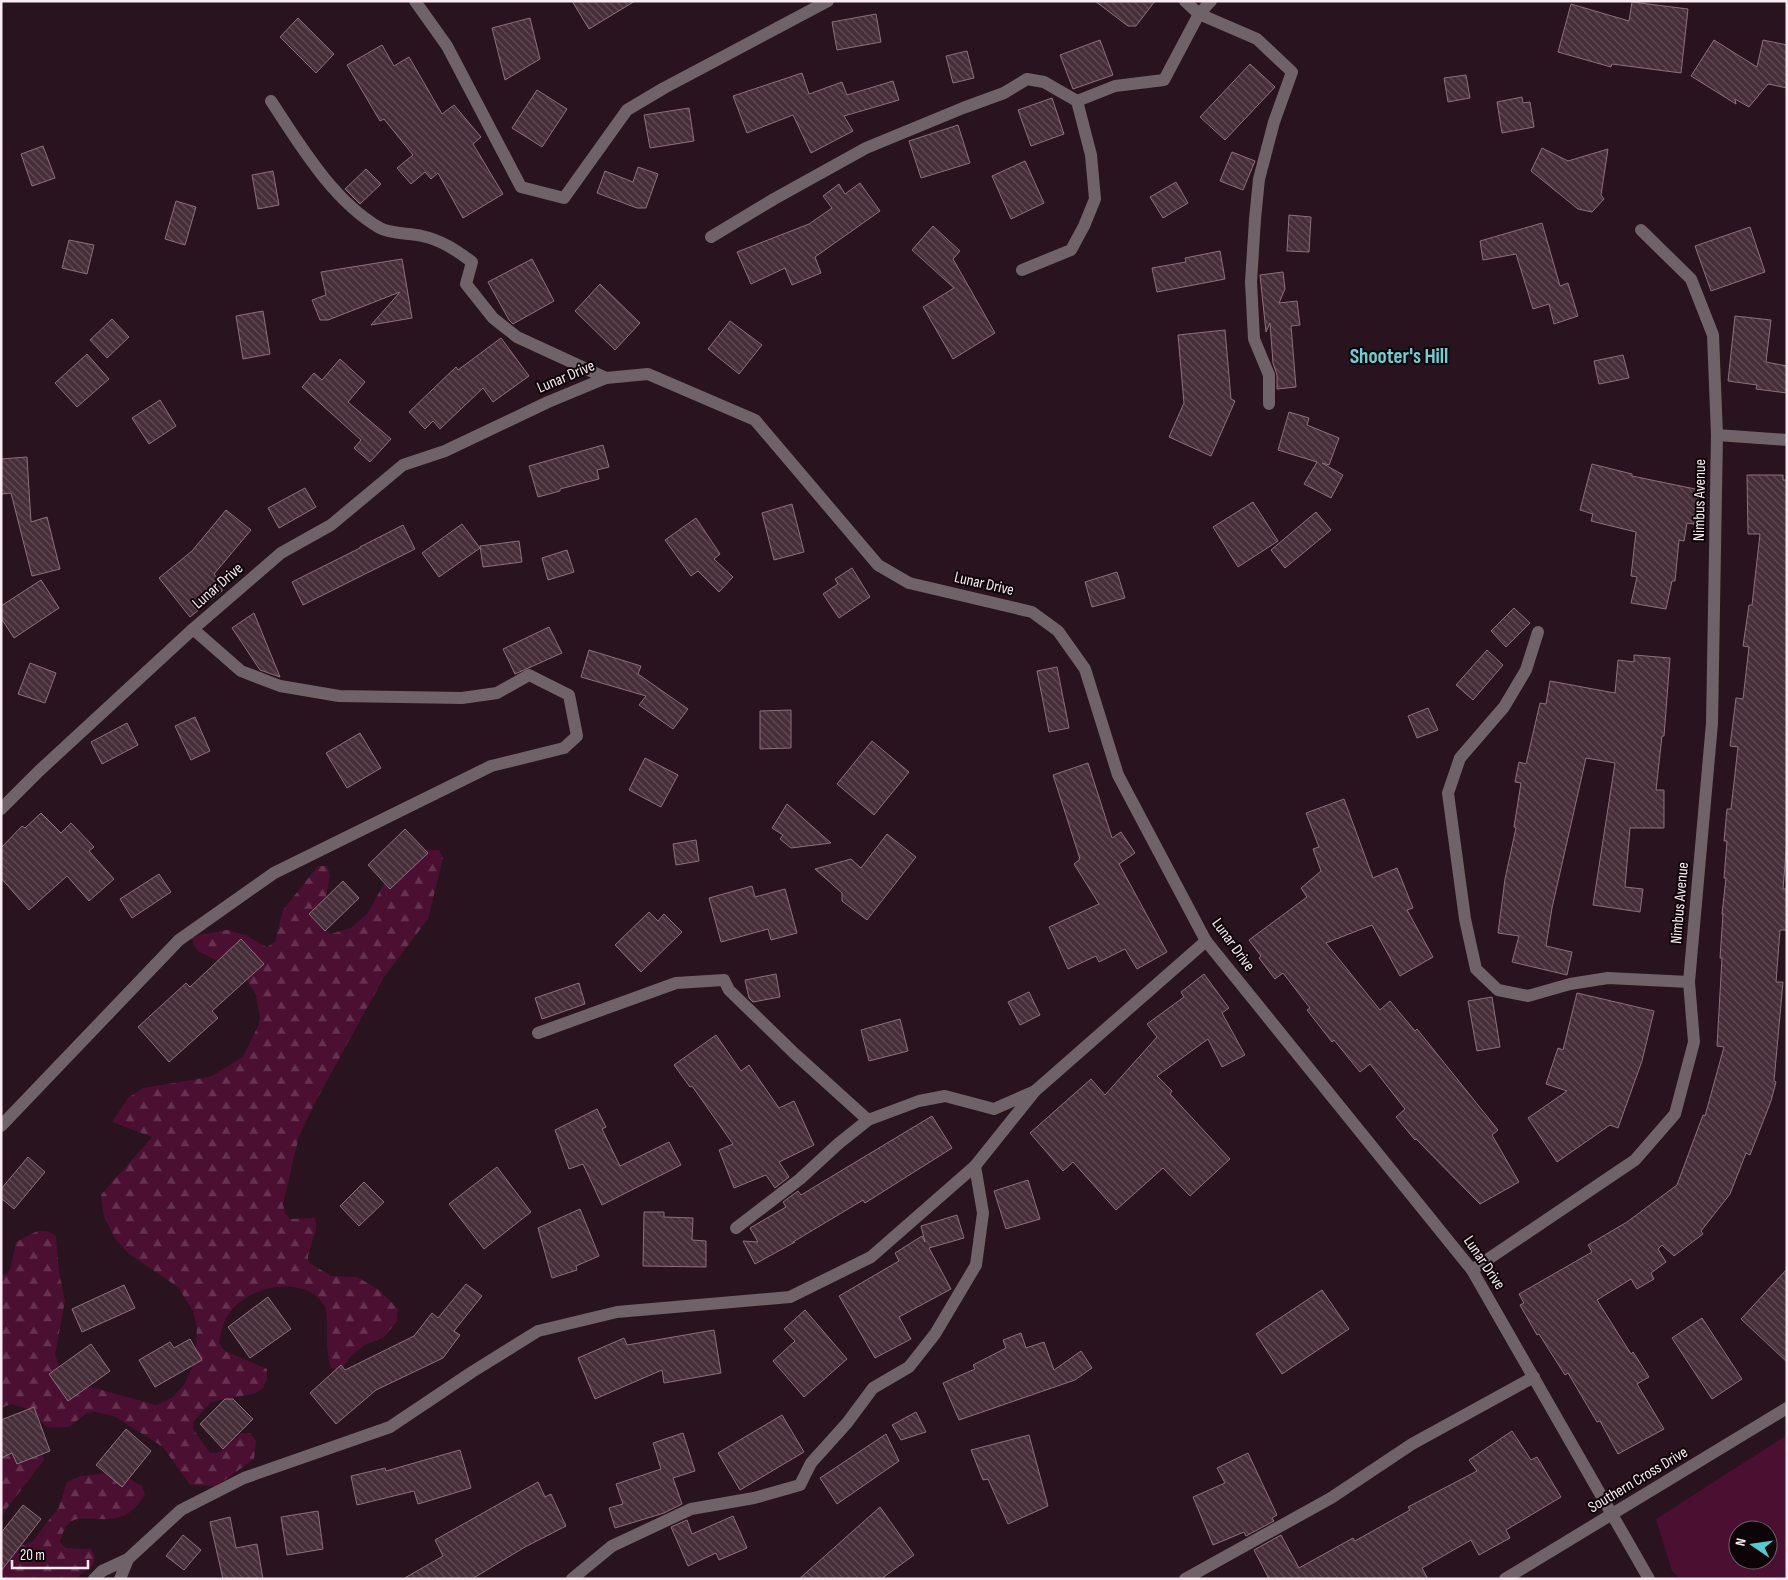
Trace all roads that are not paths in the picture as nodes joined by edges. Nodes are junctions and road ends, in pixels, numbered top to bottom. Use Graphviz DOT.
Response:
graph roads {
  1 [pos="415,1"];
  2 [pos="828,1"];
  3 [pos="1185,1"];
  4 [pos="1211,1"];
  5 [pos="1199,14"];
  6 [pos="271,101"];
  7 [pos="1077,101"];
  8 [pos="1641,230"];
  9 [pos="711,237"];
  10 [pos="1022,270"];
  11 [pos="606,378"];
  12 [pos="1269,404"];
  13 [pos="1717,436"];
  14 [pos="1787,440"];
  15 [pos="193,629"];
  16 [pos="1538,632"];
  17 [pos="1,809"];
  18 [pos="1206,941"];
  19 [pos="1690,982"];
  20 [pos="538,1033"];
  21 [pos="1035,1091"];
  22 [pos="868,1120"];
  23 [pos="1,1126"];
  24 [pos="975,1166"];
  25 [pos="736,1228"];
  26 [pos="1472,1270"];
  27 [pos="1534,1377"];
  28 [pos="1787,1408"];
  29 [pos="1612,1514"];
  30 [pos="128,1559"];
  31 [pos="94,1579"];
  32 [pos="120,1579"];
  33 [pos="572,1579"];
  34 [pos="1185,1579"];
  35 [pos="1505,1579"];
  36 [pos="1649,1579"];
  1 -- 2 [label="street"];
  3 -- 5 [label="street"];
  4 -- 5 [label="street"];
  5 -- 7 [label="street"];
  5 -- 12 [label="street"];
  6 -- 11 [label="street"];
  7 -- 9 [label="street"];
  7 -- 10 [label="street"];
  8 -- 13 [label="street, Nimbus Avenue"];
  11 -- 15 [label="street, Lunar Drive"];
  11 -- 18 [label="street, Lunar Drive"];
  13 -- 14 [label="street"];
  13 -- 19 [label="street, Nimbus Avenue"];
  15 -- 17 [label="street, Lunar Drive"];
  15 -- 23 [label="street"];
  16 -- 19 [label="street"];
  18 -- 21 [label="street"];
  18 -- 26 [label="street, Lunar Drive"];
  19 -- 26 [label="street, Nimbus Avenue"];
  20 -- 22 [label="street"];
  21 -- 22 [label="street"];
  21 -- 24 [label="street"];
  22 -- 25 [label="street"];
  24 -- 30 [label="street"];
  24 -- 33 [label="street"];
  26 -- 27 [label="street, Lunar Drive"];
  27 -- 29 [label="street, Lunar Drive"];
  27 -- 34 [label="street"];
  28 -- 29 [label="street, Southern Cross Drive"];
  29 -- 35 [label="street, Southern Cross Drive"];
  29 -- 36 [label="street, Lunar Drive"];
  30 -- 31 [label="street"];
  30 -- 32 [label="street"];
}
